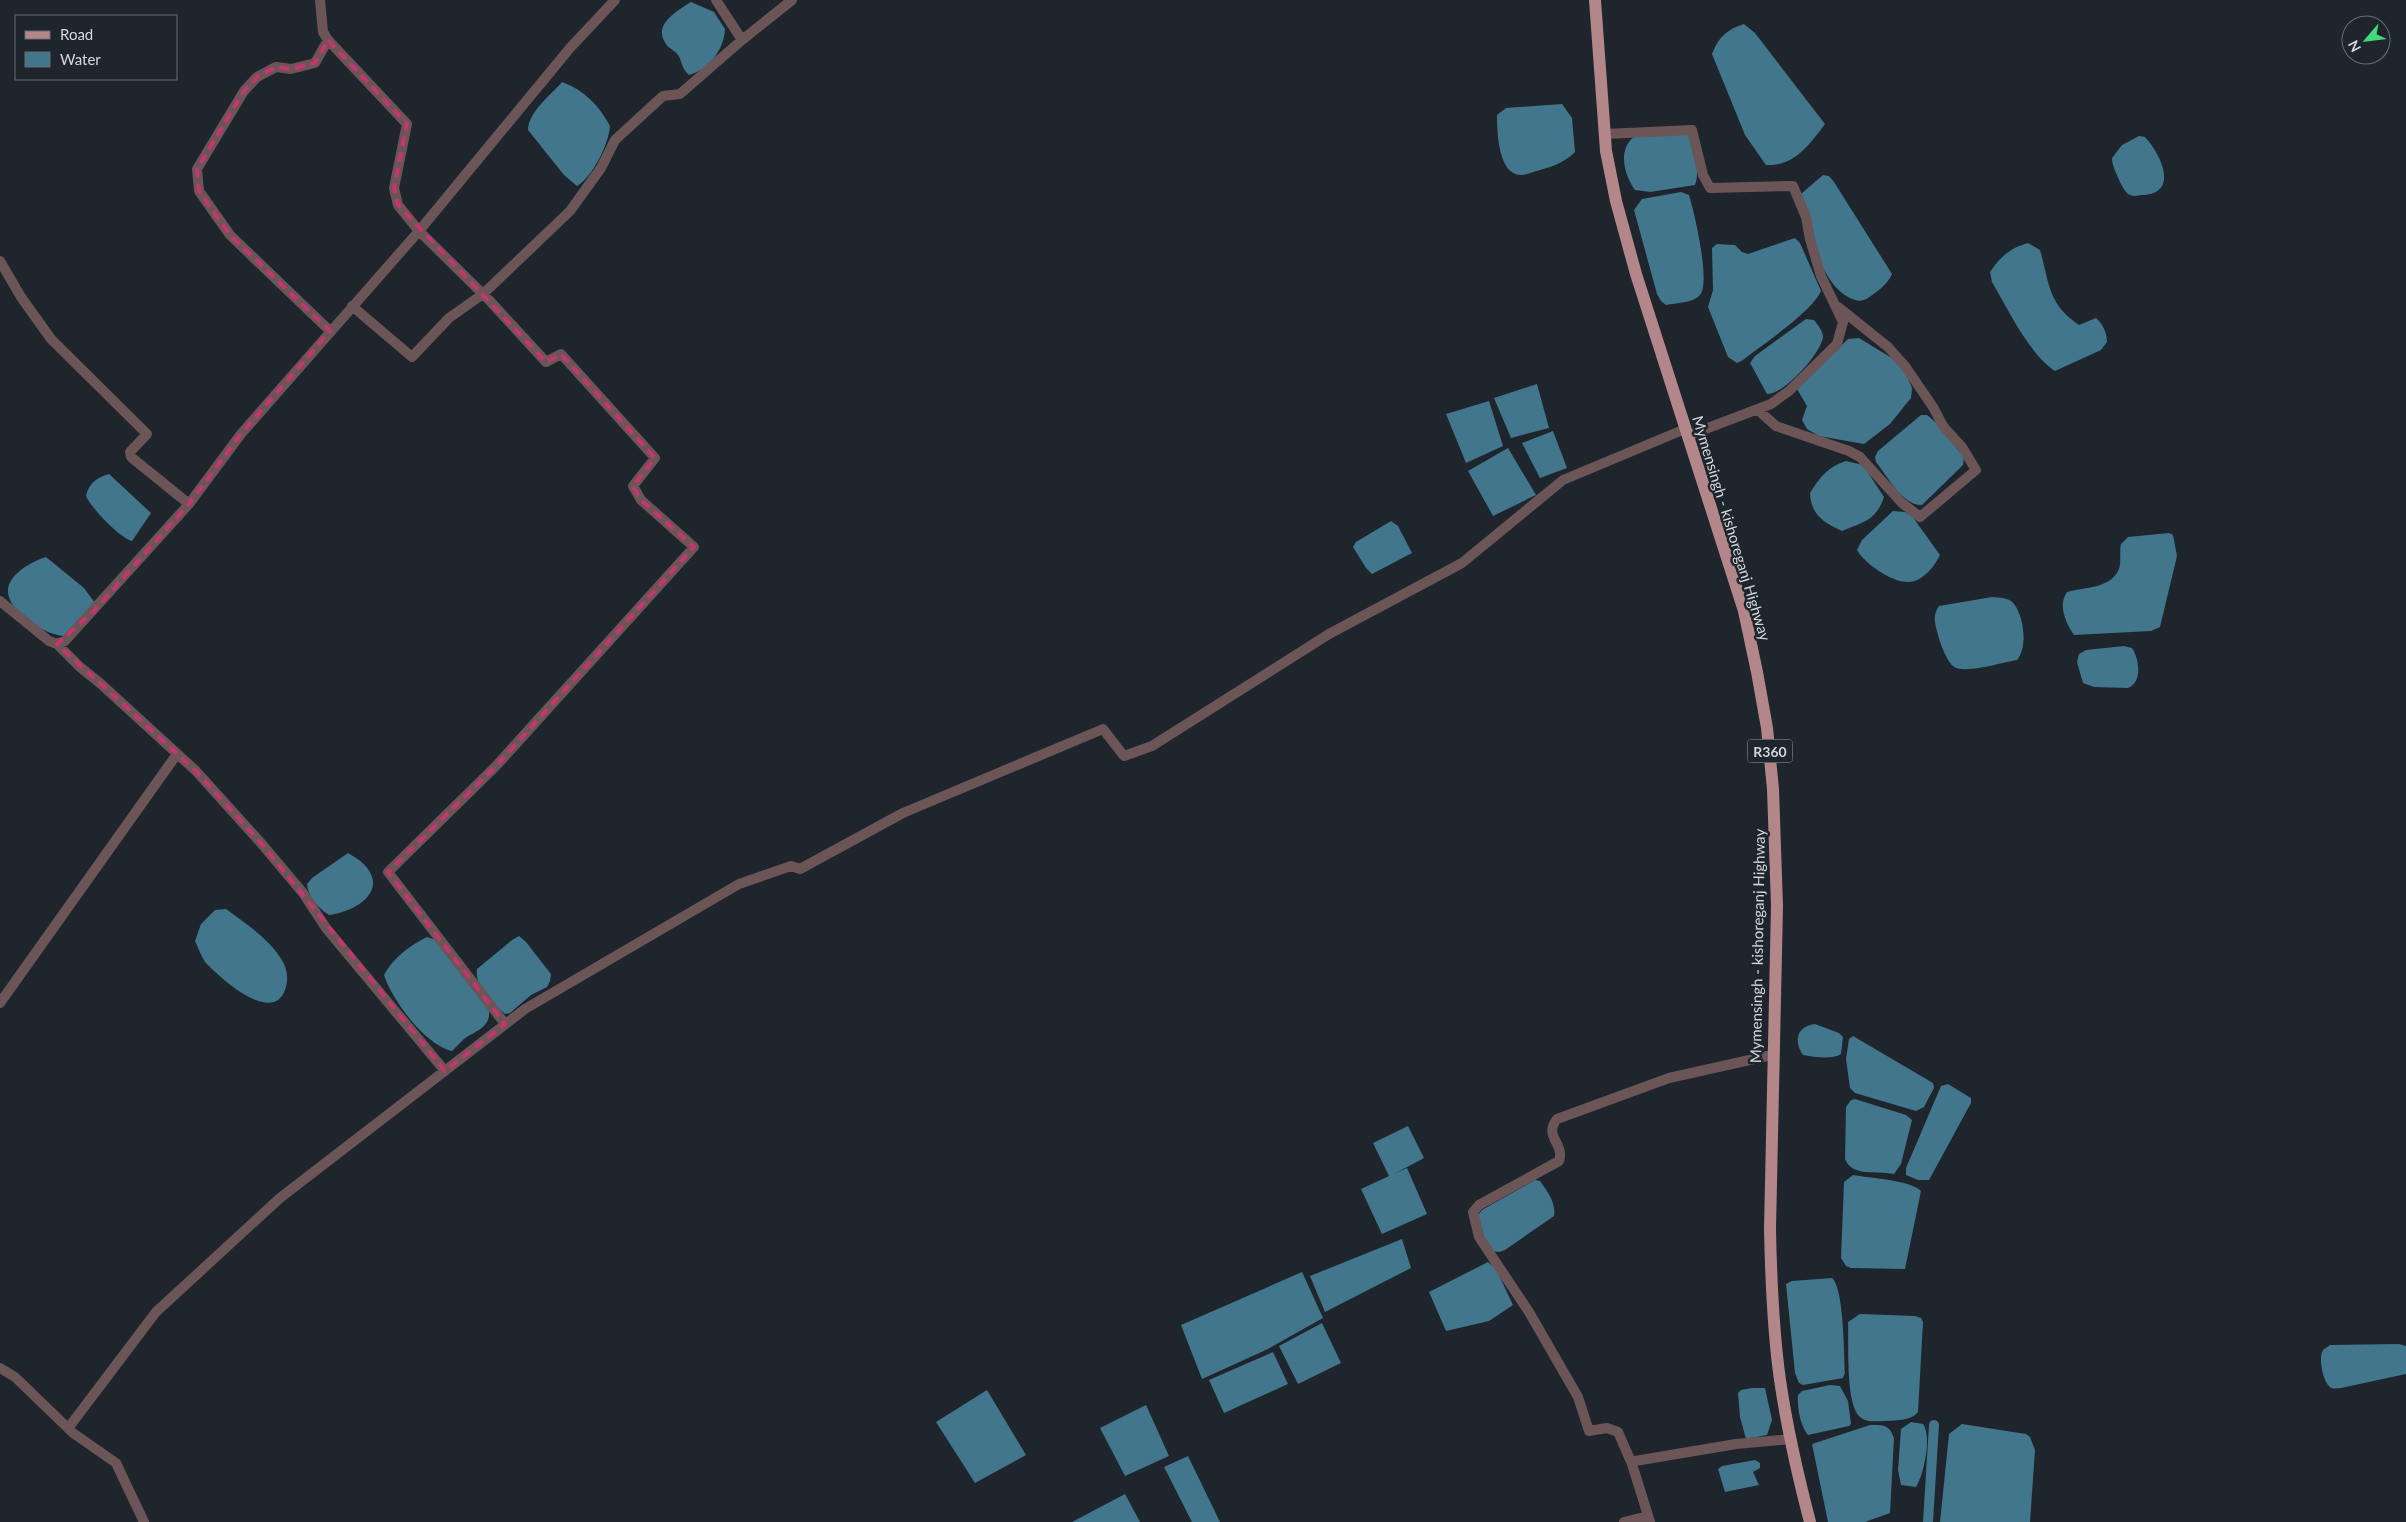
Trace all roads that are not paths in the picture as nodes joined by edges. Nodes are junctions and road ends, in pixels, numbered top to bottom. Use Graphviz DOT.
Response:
graph roads {
  1 [pos="320,0"];
  2 [pos="615,0"];
  3 [pos="716,0"];
  4 [pos="792,0"];
  5 [pos="1595,0"];
  6 [pos="328,40"];
  7 [pos="742,40"];
  8 [pos="1605,134"];
  9 [pos="419,231"];
  10 [pos="0,261"];
  11 [pos="483,294"];
  12 [pos="352,306"];
  13 [pos="1837,307"];
  14 [pos="330,331"];
  15 [pos="1758,410"];
  16 [pos="1686,432"];
  17 [pos="189,504"];
  18 [pos="0,601"];
  19 [pos="57,644"];
  20 [pos="177,754"];
  21 [pos="0,1003"];
  22 [pos="505,1024"];
  23 [pos="1772,1055"];
  24 [pos="445,1071"];
  25 [pos="0,1368"];
  26 [pos="68,1427"];
  27 [pos="1791,1439"];
  28 [pos="1632,1464"];
  29 [pos="1649,1519"];
  30 [pos="144,1522"];
  31 [pos="1624,1522"];
  32 [pos="1810,1522"];
  1 -- 6 [label="street"];
  2 -- 9 [label="street"];
  3 -- 7 [label="street"];
  4 -- 7 [label="street"];
  5 -- 8 [label="main road, Mymensingh - kishoreganj Highway / R360"];
  6 -- 9 [label="street"];
  6 -- 14 [label="street"];
  7 -- 11 [label="street"];
  8 -- 13 [label="street"];
  8 -- 16 [label="main road, Mymensingh - kishoreganj Highway / R360"];
  9 -- 11 [label="street"];
  9 -- 12 [label="street"];
  10 -- 17 [label="street"];
  11 -- 12 [label="street"];
  11 -- 22 [label="street"];
  12 -- 14 [label="street"];
  13 -- 15 [label="street"];
  13 -- 15 [label="street"];
  14 -- 17 [label="street"];
  15 -- 16 [label="street"];
  16 -- 22 [label="street"];
  16 -- 23 [label="main road, Mymensingh - kishoreganj Highway / R360"];
  17 -- 19 [label="street"];
  18 -- 19 [label="street"];
  19 -- 20 [label="street"];
  20 -- 21 [label="street"];
  20 -- 24 [label="street"];
  22 -- 24 [label="street"];
  23 -- 27 [label="main road, Mymensingh - kishoreganj Highway / R360"];
  23 -- 28 [label="street"];
  24 -- 26 [label="street"];
  25 -- 26 [label="street"];
  26 -- 30 [label="street"];
  27 -- 28 [label="street"];
  27 -- 32 [label="main road, Mymensingh - kishoreganj Highway / R360"];
  28 -- 29 [label="street"];
  29 -- 31 [label="street"];
}
